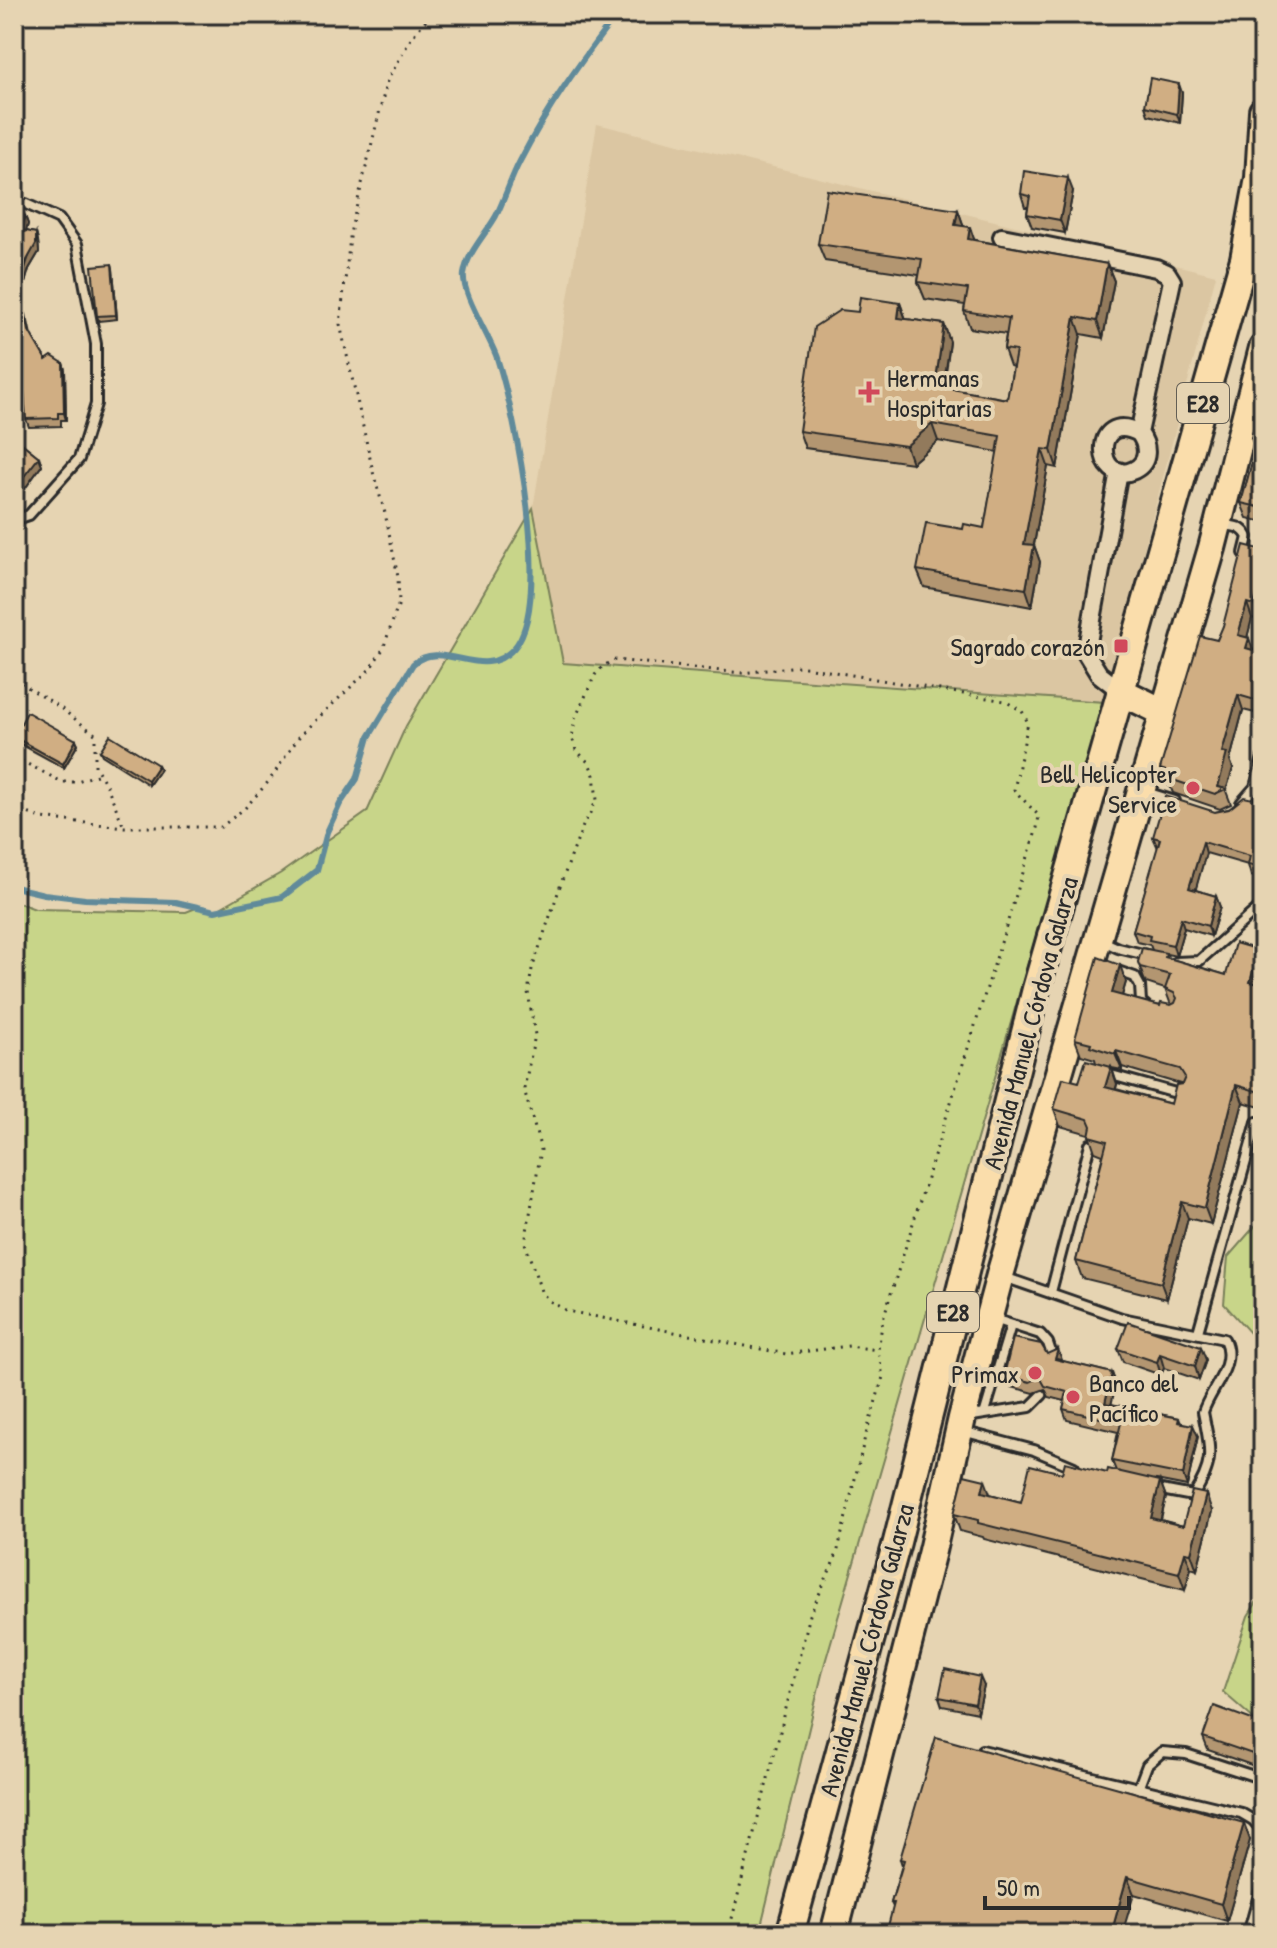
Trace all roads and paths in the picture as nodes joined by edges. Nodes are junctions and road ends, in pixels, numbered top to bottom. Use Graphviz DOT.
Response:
graph roads {
  1 [pos="431,14"];
  2 [pos="1263,111"];
  3 [pos="26,204"];
  4 [pos="1002,237"];
  5 [pos="1263,348"];
  6 [pos="1139,433"];
  7 [pos="1119,471"];
  8 [pos="14,520"];
  9 [pos="1218,524"];
  10 [pos="1243,556"];
  11 [pos="14,679"];
  12 [pos="1122,692"];
  13 [pos="1165,713"];
  14 [pos="14,757"];
  15 [pos="1263,757"];
  16 [pos="100,774"];
  17 [pos="1141,791"];
  18 [pos="1183,804"];
  19 [pos="14,808"];
  20 [pos="1230,814"];
  21 [pos="124,827"];
  22 [pos="1263,904"];
  23 [pos="1095,951"];
  24 [pos="1156,957"];
  25 [pos="1168,960"];
  26 [pos="1155,1008"];
  27 [pos="1089,1068"];
  28 [pos="1184,1095"];
  29 [pos="1257,1122"];
  30 [pos="1090,1144"];
  31 [pos="1000,1275"];
  32 [pos="1051,1292"];
  33 [pos="1000,1321"];
  34 [pos="1198,1332"];
  35 [pos="878,1350"];
  36 [pos="1053,1358"];
  37 [pos="1042,1395"];
  38 [pos="968,1420"];
  39 [pos="1087,1473"];
  40 [pos="1139,1485"];
  41 [pos="897,1542"];
  42 [pos="932,1551"];
  43 [pos="978,1749"];
  44 [pos="1263,1779"];
  45 [pos="1138,1789"];
  46 [pos="828,1793"];
  47 [pos="868,1802"];
  48 [pos="1263,1831"];
  49 [pos="1263,1880"];
  50 [pos="728,1934"];
  51 [pos="790,1934"];
  52 [pos="834,1934"];
  53 [pos="1248,1934"];
  1 -- 21 [label="path"];
  2 -- 12 [label="main road, Avenida Manuel Córdova Galarza / E28"];
  3 -- 8 [label="lane"];
  4 -- 6 [label="street"];
  5 -- 9 [label="main road, Avenida Manuel Córdova Galarza / E28"];
  6 -- 7 [label="street"];
  6 -- 7 [label="street"];
  7 -- 12 [label="street"];
  9 -- 10 [label="lane"];
  9 -- 13 [label="main road, Avenida Manuel Córdova Galarza / E28"];
  11 -- 16 [label="path"];
  12 -- 13 [label="main road"];
  12 -- 41 [label="main road, Avenida Manuel Córdova Galarza / E28"];
  13 -- 17 [label="main road, Avenida Manuel Córdova Galarza / E28"];
  14 -- 16 [label="path"];
  15 -- 20 [label="lane"];
  16 -- 21 [label="path"];
  17 -- 18 [label="lane"];
  17 -- 23 [label="main road, Avenida Manuel Córdova Galarza / E28"];
  19 -- 21 [label="path"];
  22 -- 25 [label="lane"];
  23 -- 24 [label="lane"];
  23 -- 26 [label="lane"];
  23 -- 31 [label="main road, Avenida Manuel Córdova Galarza / E28"];
  27 -- 28 [label="lane"];
  29 -- 34 [label="lane"];
  30 -- 32 [label="lane"];
  31 -- 32 [label="lane"];
  31 -- 33 [label="main road, Avenida Manuel Córdova Galarza / E28"];
  32 -- 34 [label="lane"];
  33 -- 36 [label="lane"];
  33 -- 38 [label="main road, Avenida Manuel Córdova Galarza / E28"];
  34 -- 40 [label="lane"];
  35 -- 35 [label="path"];
  35 -- 50 [label="path"];
  37 -- 38 [label="lane"];
  38 -- 39 [label="lane"];
  38 -- 42 [label="main road, Avenida Manuel Córdova Galarza / E28"];
  41 -- 42 [label="main road"];
  41 -- 46 [label="main road, Avenida Manuel Córdova Galarza / E28"];
  42 -- 47 [label="main road, Avenida Manuel Córdova Galarza / E28"];
  43 -- 45 [label="lane"];
  44 -- 45 [label="lane"];
  45 -- 48 [label="lane"];
  46 -- 47 [label="main road"];
  46 -- 51 [label="main road, Avenida Manuel Córdova Galarza / E28"];
  47 -- 52 [label="main road, Avenida Manuel Córdova Galarza / E28"];
  49 -- 53 [label="lane"];
}
